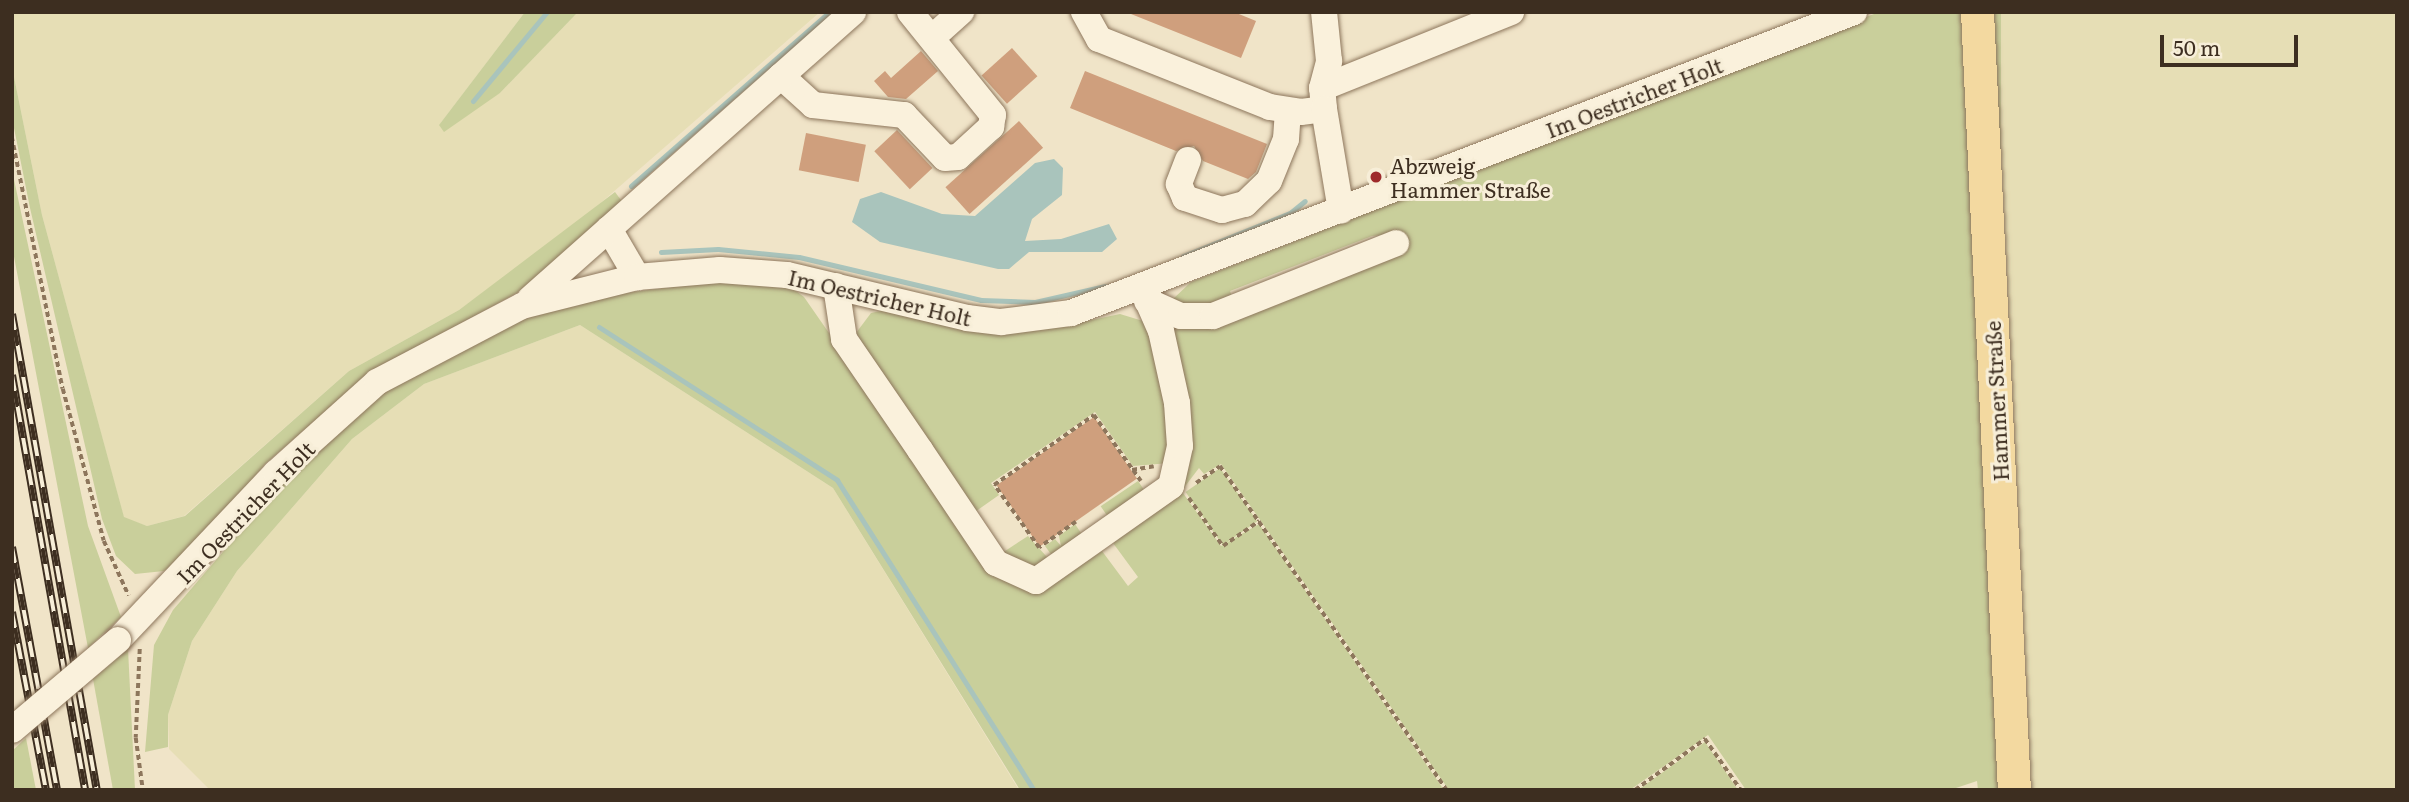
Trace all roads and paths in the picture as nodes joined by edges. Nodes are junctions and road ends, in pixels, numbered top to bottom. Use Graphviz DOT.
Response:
graph roads {
  1 [pos="853,12"];
  2 [pos="910,12"];
  3 [pos="961,12"];
  4 [pos="1084,12"];
  5 [pos="1324,12"];
  6 [pos="1511,12"];
  7 [pos="1854,12"];
  8 [pos="1977,12"];
  9 [pos="1475,20"];
  10 [pos="933,37"];
  11 [pos="781,76"];
  12 [pos="1323,99"];
  13 [pos="1288,112"];
  14 [pos="12,137"];
  15 [pos="1188,160"];
  16 [pos="1341,211"];
  17 [pos="609,229"];
  18 [pos="1396,243"];
  19 [pos="637,277"];
  20 [pos="836,286"];
  21 [pos="1145,296"];
  22 [pos="522,306"];
  23 [pos="1169,492"];
  24 [pos="1259,521"];
  25 [pos="1076,523"];
  26 [pos="142,619"];
  27 [pos="12,730"];
  28 [pos="143,790"];
  29 [pos="1447,790"];
  30 [pos="1635,790"];
  31 [pos="1741,790"];
  32 [pos="2014,790"];
  1 -- 11 [label="street"];
  2 -- 10 [label="street"];
  3 -- 10 [label="street"];
  4 -- 13 [label="street"];
  5 -- 12 [label="street"];
  6 -- 9 [label="street"];
  7 -- 16 [label="street, Im Oestricher Holt"];
  8 -- 32 [label="main road, Hammer Straße"];
  9 -- 12 [label="street"];
  10 -- 11 [label="street"];
  11 -- 17 [label="street"];
  12 -- 13 [label="street"];
  12 -- 16 [label="street"];
  13 -- 15 [label="street"];
  14 -- 26 [label="path"];
  16 -- 21 [label="street, Im Oestricher Holt"];
  17 -- 19 [label="street"];
  17 -- 22 [label="street"];
  18 -- 21 [label="street"];
  19 -- 20 [label="street, Im Oestricher Holt"];
  19 -- 22 [label="street, Im Oestricher Holt"];
  20 -- 21 [label="street, Im Oestricher Holt"];
  20 -- 23 [label="street"];
  21 -- 23 [label="street"];
  22 -- 26 [label="street, Im Oestricher Holt"];
  23 -- 24 [label="path"];
  23 -- 24 [label="path"];
  23 -- 25 [label="path"];
  24 -- 29 [label="path"];
  26 -- 27 [label="street, Im Oestricher Holt, bridge"];
  26 -- 28 [label="path"];
  30 -- 31 [label="path"];
}
